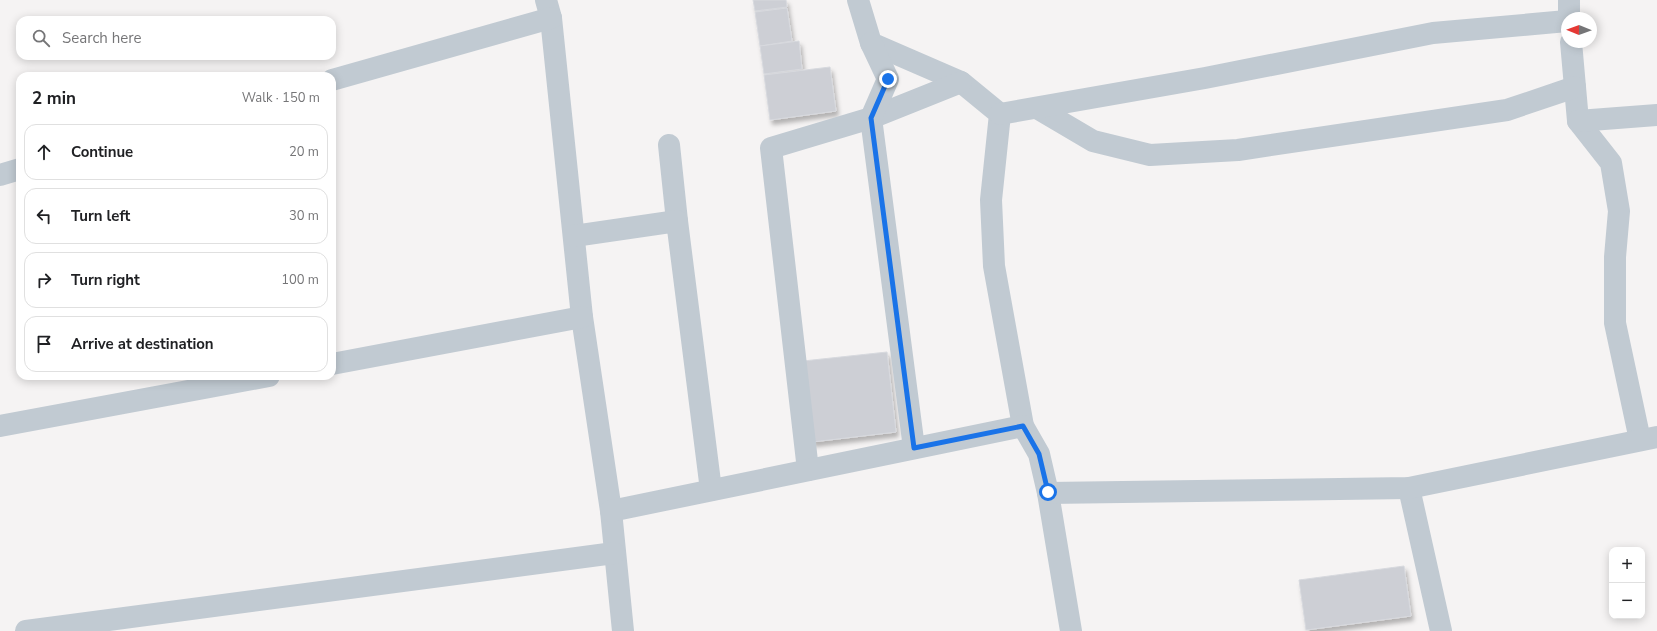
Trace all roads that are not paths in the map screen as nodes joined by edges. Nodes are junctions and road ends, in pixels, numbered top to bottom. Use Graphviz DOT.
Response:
graph roads {
  1 [pos="858,0"];
  2 [pos="1569,0"];
  3 [pos="548,9"];
  4 [pos="1569,12"];
  5 [pos="1561,22"];
  6 [pos="871,43"];
  7 [pos="1572,48"];
  8 [pos="336,79"];
  9 [pos="961,82"];
  10 [pos="1575,87"];
  11 [pos="1037,108"];
  12 [pos="1000,114"];
  13 [pos="1657,115"];
  14 [pos="871,118"];
  15 [pos="1578,121"];
  16 [pos="669,145"];
  17 [pos="16,170"];
  18 [pos="0,175"];
  19 [pos="677,221"];
  20 [pos="574,236"];
  21 [pos="582,317"];
  22 [pos="336,363"];
  23 [pos="247,380"];
  24 [pos="0,426"];
  25 [pos="1023,426"];
  26 [pos="1649,438"];
  27 [pos="914,448"];
  28 [pos="808,470"];
  29 [pos="1409,488"];
  30 [pos="711,490"];
  31 [pos="1048,492"];
  32 [pos="611,511"];
  33 [pos="614,553"];
  34 [pos="26,631"];
  35 [pos="623,631"];
  36 [pos="1070,631"];
  37 [pos="1441,631"];
  1 -- 6 [label="street"];
  2 -- 4 [label="street"];
  3 -- 8 [label="street"];
  3 -- 20 [label="street"];
  5 -- 11 [label="street"];
  6 -- 9 [label="street"];
  6 -- 14 [label="street"];
  7 -- 10 [label="street"];
  9 -- 12 [label="street"];
  9 -- 14 [label="street"];
  10 -- 11 [label="street"];
  10 -- 15 [label="street"];
  11 -- 12 [label="street"];
  12 -- 25 [label="street"];
  13 -- 15 [label="street"];
  14 -- 27 [label="street"];
  14 -- 28 [label="street"];
  15 -- 26 [label="street"];
  16 -- 19 [label="street"];
  17 -- 18 [label="street"];
  19 -- 20 [label="street"];
  19 -- 30 [label="street"];
  20 -- 21 [label="street"];
  21 -- 22 [label="street"];
  21 -- 32 [label="street"];
  23 -- 24 [label="street"];
  25 -- 27 [label="street"];
  25 -- 31 [label="street"];
  26 -- 29 [label="street"];
  27 -- 28 [label="street"];
  28 -- 30 [label="street"];
  29 -- 31 [label="street"];
  29 -- 37 [label="street"];
  30 -- 32 [label="street"];
  31 -- 36 [label="street"];
  32 -- 33 [label="street"];
  33 -- 34 [label="street"];
  33 -- 35 [label="street"];
}
